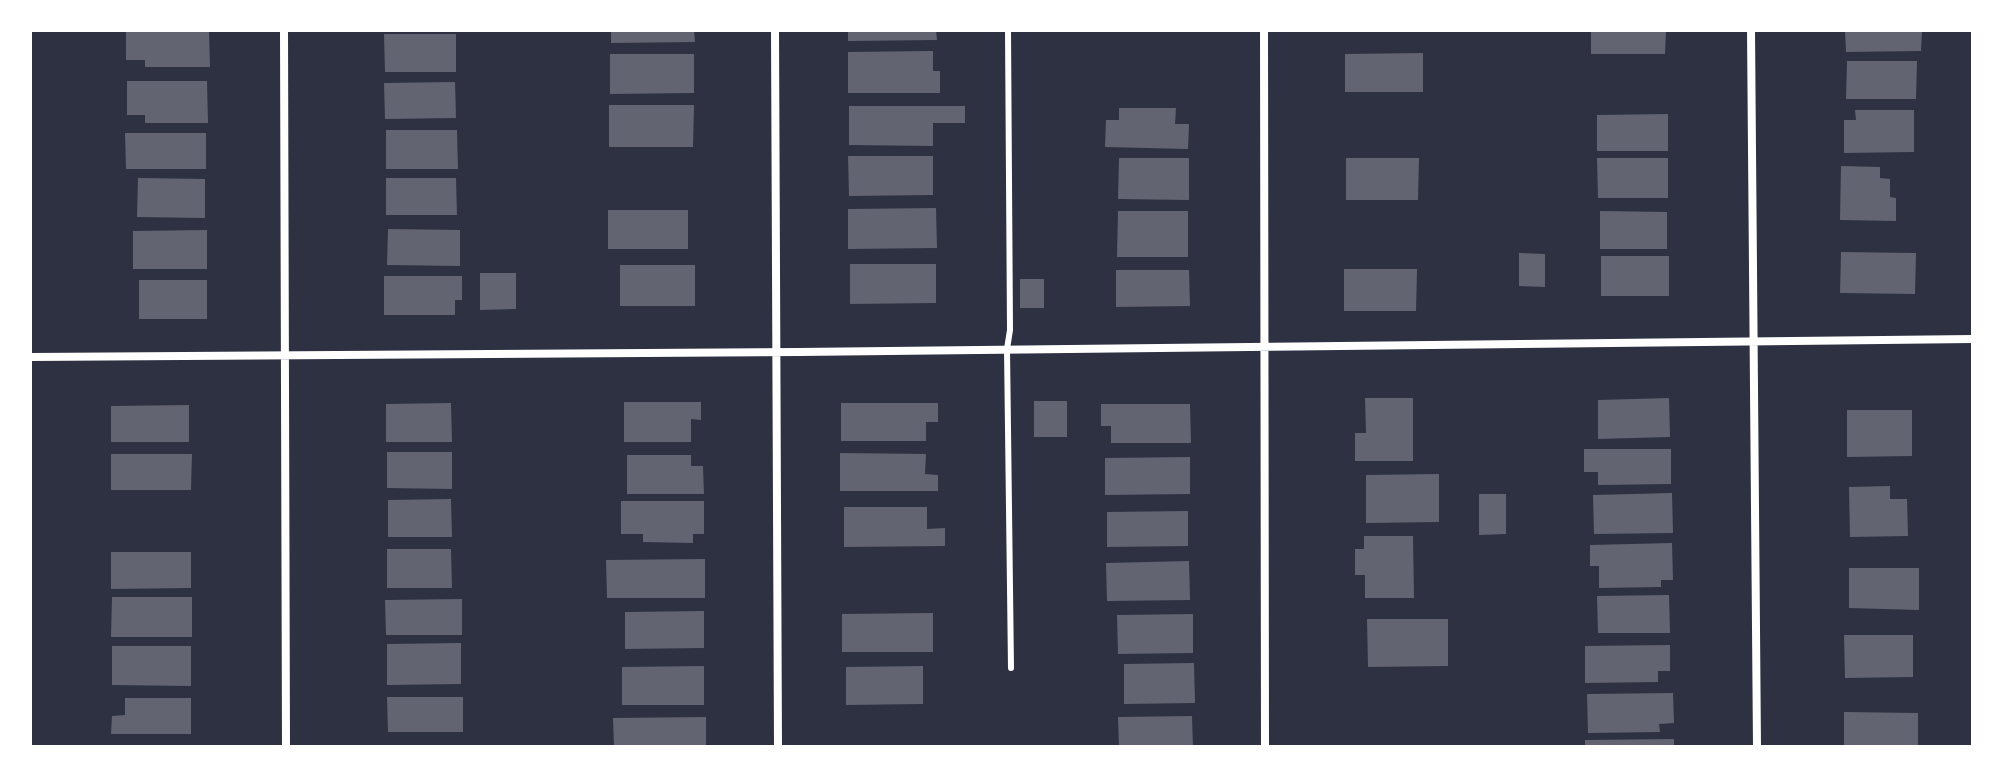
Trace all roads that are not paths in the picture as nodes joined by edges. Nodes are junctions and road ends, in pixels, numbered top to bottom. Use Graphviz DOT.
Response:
graph roads {
  1 [pos="284,30"];
  2 [pos="775,30"];
  3 [pos="1008,30"];
  4 [pos="1264,30"];
  5 [pos="1751,30"];
  6 [pos="1973,339"];
  7 [pos="1752,342"];
  8 [pos="1263,347"];
  9 [pos="1007,349"];
  10 [pos="777,352"];
  11 [pos="285,355"];
  12 [pos="30,357"];
  13 [pos="1011,668"];
  14 [pos="286,747"];
  15 [pos="778,747"];
  16 [pos="1265,747"];
  17 [pos="1757,747"];
  1 -- 11 [label="street"];
  2 -- 10 [label="street"];
  3 -- 9 [label="lane"];
  4 -- 8 [label="street"];
  5 -- 7 [label="street"];
  6 -- 7 [label="street"];
  7 -- 8 [label="street"];
  7 -- 17 [label="street"];
  8 -- 9 [label="street"];
  8 -- 16 [label="street"];
  9 -- 10 [label="street"];
  9 -- 13 [label="lane"];
  10 -- 11 [label="street"];
  10 -- 15 [label="street"];
  11 -- 12 [label="street"];
  11 -- 14 [label="street"];
}
